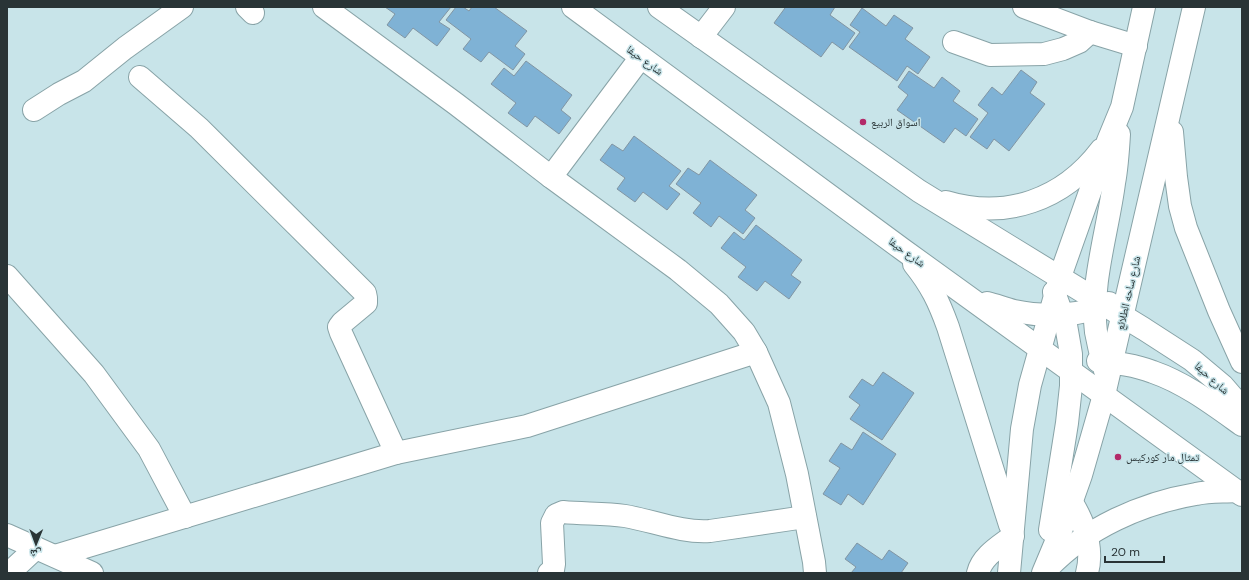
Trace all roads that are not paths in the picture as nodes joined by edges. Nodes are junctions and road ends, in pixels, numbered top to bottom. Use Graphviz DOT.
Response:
graph roads {
  1 [pos="182,7"];
  2 [pos="324,7"];
  3 [pos="572,7"];
  4 [pos="660,7"];
  5 [pos="724,7"];
  6 [pos="1024,7"];
  7 [pos="1144,7"];
  8 [pos="1194,7"];
  9 [pos="1090,32"];
  10 [pos="701,37"];
  11 [pos="954,42"];
  12 [pos="1136,46"];
  13 [pos="641,57"];
  14 [pos="140,77"];
  15 [pos="1122,107"];
  16 [pos="34,110"];
  17 [pos="1170,112"];
  18 [pos="1108,141"];
  19 [pos="551,178"];
  20 [pos="930,198"];
  21 [pos="902,249"];
  22 [pos="7,276"];
  23 [pos="968,297"];
  24 [pos="1057,300"];
  25 [pos="1105,307"];
  26 [pos="1040,349"];
  27 [pos="756,352"];
  28 [pos="1242,362"];
  29 [pos="1068,366"];
  30 [pos="1106,374"];
  31 [pos="1030,385"];
  32 [pos="1242,408"];
  33 [pos="1242,425"];
  34 [pos="396,454"];
  35 [pos="1058,484"];
  36 [pos="1239,493"];
  37 [pos="1072,501"];
  38 [pos="185,517"];
  39 [pos="805,517"];
  40 [pos="7,535"];
  41 [pos="1013,536"];
  42 [pos="1086,537"];
  43 [pos="46,552"];
  44 [pos="9,573"];
  45 [pos="92,573"];
  46 [pos="549,573"];
  47 [pos="815,573"];
  48 [pos="978,573"];
  49 [pos="1009,573"];
  50 [pos="1043,573"];
  51 [pos="1087,573"];
  1 -- 16 [label="main road"];
  2 -- 19 [label="main road"];
  3 -- 13 [label="main road, شارع حيفا"];
  4 -- 10 [label="main road, شارع حيفا"];
  5 -- 10 [label="main road"];
  6 -- 9 [label="main road"];
  7 -- 12 [label="main road"];
  8 -- 17 [label="main road, شارع ساحه الطلائع"];
  9 -- 11 [label="main road"];
  9 -- 12 [label="main road"];
  10 -- 20 [label="main road, شارع حيفا"];
  12 -- 15 [label="main road"];
  13 -- 19 [label="main road"];
  13 -- 21 [label="main road, شارع حيفا"];
  14 -- 34 [label="main road"];
  15 -- 18 [label="main road"];
  15 -- 25 [label="main road"];
  17 -- 25 [label="main road, شارع ساحه الطلائع"];
  17 -- 28 [label="main road"];
  18 -- 20 [label="main road"];
  18 -- 24 [label="main road"];
  19 -- 27 [label="main road"];
  20 -- 24 [label="main road, شارع حيفا"];
  21 -- 23 [label="main road, شارع حيفا"];
  21 -- 41 [label="main road"];
  22 -- 38 [label="main road"];
  23 -- 24 [label="main road"];
  23 -- 26 [label="main road, شارع حيفا"];
  24 -- 25 [label="main road, شارع حيفا"];
  24 -- 25 [label="main road"];
  24 -- 26 [label="main road"];
  24 -- 29 [label="main road"];
  25 -- 30 [label="main road, شارع ساحه الطلائع"];
  25 -- 32 [label="main road, شارع حيفا"];
  26 -- 29 [label="main road, شارع حيفا"];
  26 -- 31 [label="main road"];
  27 -- 34 [label="main road"];
  27 -- 39 [label="main road"];
  29 -- 30 [label="main road, شارع حيفا"];
  29 -- 30 [label="main road"];
  29 -- 31 [label="main road"];
  29 -- 35 [label="main road"];
  30 -- 33 [label="main road"];
  30 -- 36 [label="main road, شارع حيفا"];
  30 -- 37 [label="main road, شارع ساحه الطلائع"];
  31 -- 41 [label="main road"];
  34 -- 38 [label="main road"];
  35 -- 37 [label="main road"];
  35 -- 50 [label="main road"];
  36 -- 42 [label="main road"];
  37 -- 42 [label="main road"];
  37 -- 50 [label="main road, شارع ساحه الطلائع"];
  38 -- 43 [label="main road"];
  39 -- 46 [label="main road"];
  39 -- 47 [label="main road"];
  40 -- 43 [label="main road"];
  41 -- 48 [label="main road"];
  41 -- 49 [label="main road"];
  42 -- 50 [label="main road"];
  42 -- 51 [label="main road"];
  43 -- 44 [label="main road"];
  43 -- 45 [label="main road"];
}
